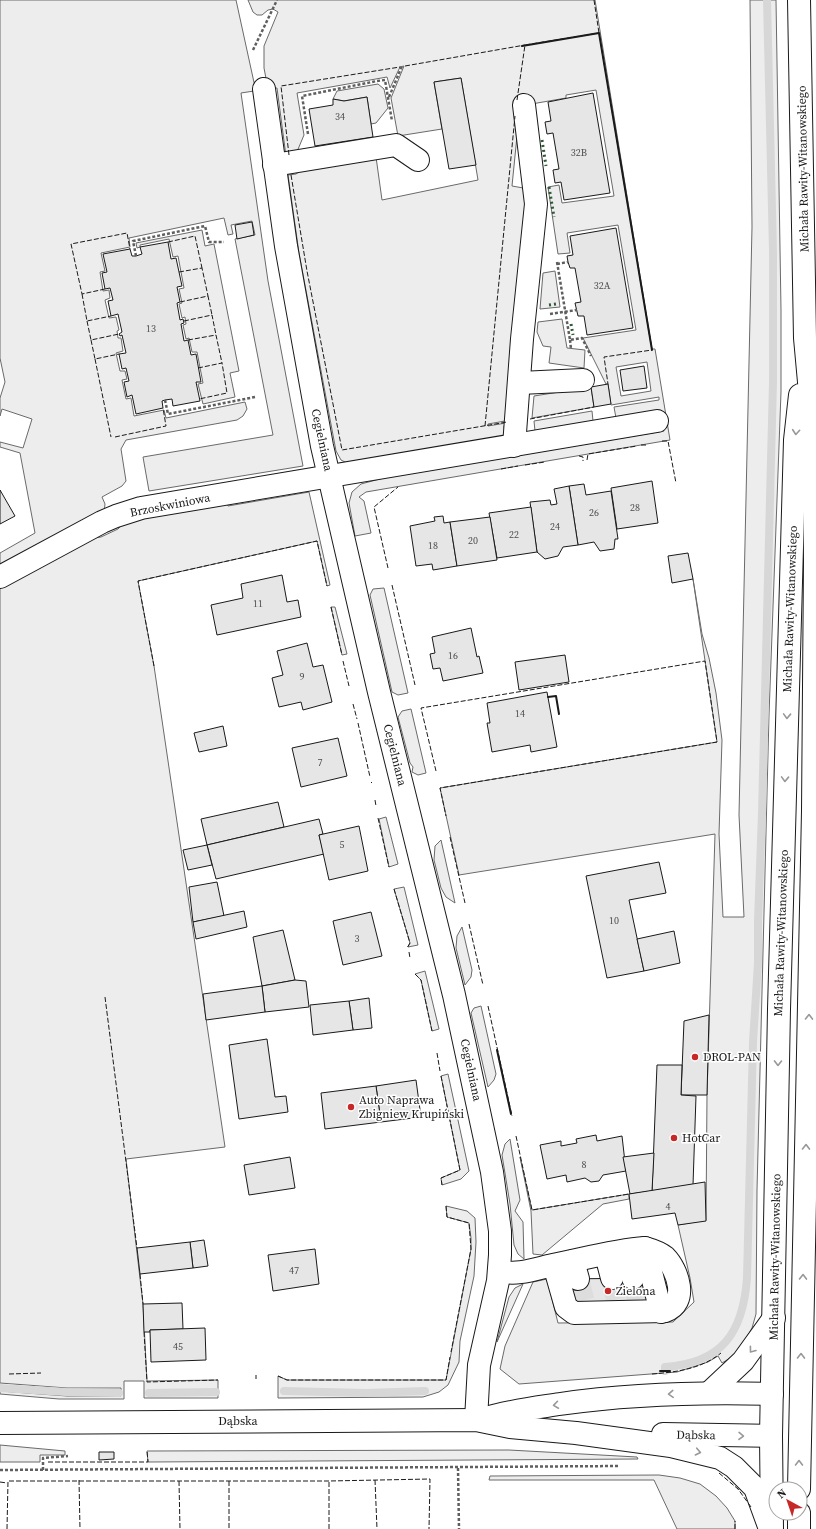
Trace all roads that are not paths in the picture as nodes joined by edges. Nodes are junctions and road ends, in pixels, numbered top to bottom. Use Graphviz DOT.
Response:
graph roads {
  1 [pos="800,0"];
  2 [pos="264,89"];
  3 [pos="524,105"];
  4 [pos="418,160"];
  5 [pos="274,165"];
  6 [pos="805,338"];
  7 [pos="589,372"];
  8 [pos="520,383"];
  9 [pos="657,421"];
  10 [pos="514,446"];
  11 [pos="329,477"];
  12 [pos="0,577"];
  13 [pos="626,1251"];
  14 [pos="568,1268"];
  15 [pos="499,1271"];
  16 [pos="622,1278"];
  17 [pos="802,1316"];
  18 [pos="774,1318"];
  19 [pos="816,1341"];
  20 [pos="710,1392"];
  21 [pos="772,1394"];
  22 [pos="808,1395"];
  23 [pos="476,1420"];
  24 [pos="0,1423"];
  25 [pos="576,1433"];
  26 [pos="808,1435"];
  27 [pos="771,1436"];
  28 [pos="800,1481"];
  29 [pos="771,1529"];
  1 -- 6 [label="street, Michała Rawity-Witanowskiego"];
  2 -- 5 [label="street, Cegielniana"];
  3 -- 8 [label="street"];
  4 -- 5 [label="street"];
  5 -- 11 [label="street, Cegielniana"];
  17 -- 6 [label="street, Michała Rawity-Witanowskiego, one-way"];
  6 -- 18 [label="street, Michała Rawity-Witanowskiego, one-way"];
  7 -- 8 [label="street"];
  8 -- 10 [label="street"];
  9 -- 10 [label="street, Brzoskwiniowa"];
  10 -- 11 [label="street, Brzoskwiniowa"];
  11 -- 12 [label="street, Brzoskwiniowa"];
  11 -- 15 [label="street, Cegielniana"];
  13 -- 14 [label="street"];
  13 -- 14 [label="street"];
  13 -- 16 [label="street"];
  14 -- 15 [label="street"];
  15 -- 23 [label="street, Cegielniana"];
  17 -- 19 [label="street"];
  22 -- 17 [label="street, Michała Rawity-Witanowskiego, one-way"];
  18 -- 20 [label="street, one-way"];
  18 -- 21 [label="street, Michała Rawity-Witanowskiego"];
  20 -- 21 [label="street, Dąbska"];
  20 -- 23 [label="street, Dąbska, one-way"];
  21 -- 22 [label="street, Dąbska"];
  21 -- 27 [label="street, Michała Rawity-Witanowskiego"];
  22 -- 26 [label="street, Michała Rawity-Witanowskiego"];
  23 -- 24 [label="street, Dąbska"];
  23 -- 25 [label="street, Dąbska"];
  25 -- 27 [label="street, Dąbska, one-way"];
  25 -- 29 [label="street, Dąbska, one-way"];
  26 -- 27 [label="street, Dąbska"];
  28 -- 26 [label="street, Michała Rawity-Witanowskiego, one-way"];
  27 -- 29 [label="street, Michała Rawity-Witanowskiego"];
}
